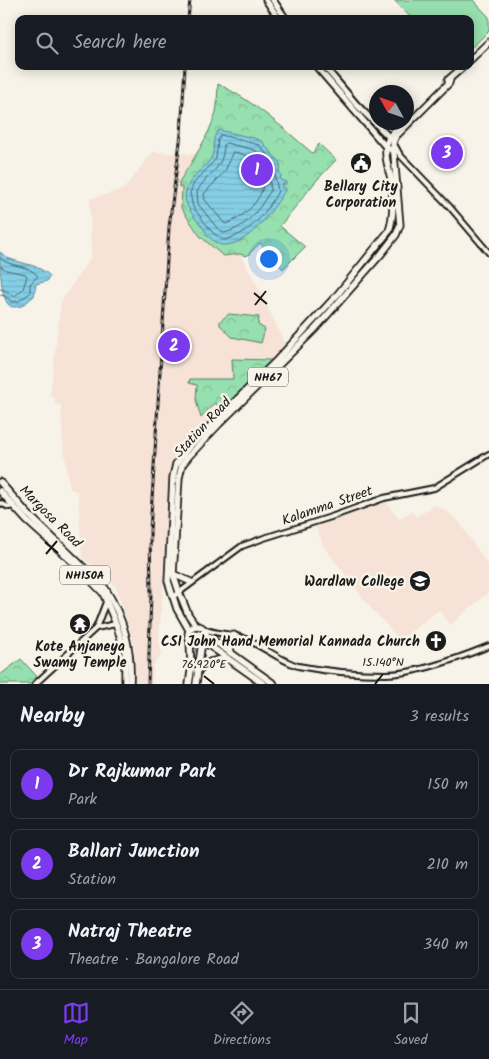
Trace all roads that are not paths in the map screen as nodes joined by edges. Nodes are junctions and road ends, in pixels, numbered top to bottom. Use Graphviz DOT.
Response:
graph roads {
  1 [pos="266,0"];
  2 [pos="273,0"];
  3 [pos="276,15"];
  4 [pos="283,15"];
  5 [pos="489,42"];
  6 [pos="474,56"];
  7 [pos="319,70"];
  8 [pos="327,70"];
  9 [pos="460,70"];
  10 [pos="450,79"];
  11 [pos="414,111"];
  12 [pos="398,130"];
  13 [pos="391,140"];
  14 [pos="386,147"];
  15 [pos="393,152"];
  16 [pos="400,155"];
  17 [pos="489,253"];
  18 [pos="487,455"];
  19 [pos="181,461"];
  20 [pos="0,482"];
  21 [pos="0,491"];
  22 [pos="0,503"];
  23 [pos="15,504"];
  24 [pos="174,574"];
  25 [pos="191,582"];
  26 [pos="179,592"];
  27 [pos="173,597"];
  28 [pos="108,598"];
  29 [pos="116,624"];
  30 [pos="196,626"];
  31 [pos="96,628"];
  32 [pos="190,630"];
  33 [pos="234,634"];
  34 [pos="204,637"];
  35 [pos="190,640"];
  36 [pos="489,646"];
  37 [pos="231,653"];
  38 [pos="226,658"];
  39 [pos="197,671"];
  40 [pos="35,684"];
  41 [pos="125,684"];
  42 [pos="130,684"];
  43 [pos="189,684"];
  44 [pos="196,684"];
  45 [pos="264,684"];
  46 [pos="274,684"];
  1 -- 3 [label="main road"];
  2 -- 4 [label="main road"];
  5 -- 6 [label="highway"];
  7 -- 14 [label="main road"];
  8 -- 13 [label="main road"];
  9 -- 10 [label="highway, NH67"];
  10 -- 11 [label="highway, NH67"];
  10 -- 13 [label="highway, NH67"];
  12 -- 13 [label="highway, NH67"];
  13 -- 14 [label="highway, NH67"];
  13 -- 15 [label="highway, NH67"];
  13 -- 16 [label="street"];
  14 -- 15 [label="main road"];
  14 -- 19 [label="highway, Station Road / NH67"];
  15 -- 16 [label="street"];
  15 -- 19 [label="highway, Station Road / NH67"];
  16 -- 17 [label="street"];
  18 -- 25 [label="street, Kalamma Street"];
  19 -- 24 [label="highway, Station Road / NH67"];
  19 -- 27 [label="highway, Station Road / NH67"];
  20 -- 23 [label="highway, Margosa Road"];
  21 -- 23 [label="highway, NH150A"];
  22 -- 23 [label="street"];
  23 -- 28 [label="highway, NH150A"];
  23 -- 28 [label="highway, Margosa Road"];
  24 -- 25 [label="highway"];
  24 -- 26 [label="highway, Station Road / NH67"];
  25 -- 26 [label="street, Kalamma Street"];
  26 -- 27 [label="street, Kalamma Street"];
  26 -- 30 [label="highway, Station Road / NH67"];
  27 -- 32 [label="highway, Station Road / NH67"];
  28 -- 29 [label="highway, NH150A"];
  28 -- 31 [label="street"];
  28 -- 42 [label="highway"];
  29 -- 31 [label="street"];
  29 -- 41 [label="highway, NH150A"];
  30 -- 32 [label="highway"];
  30 -- 34 [label="highway"];
  31 -- 40 [label="street"];
  32 -- 35 [label="highway"];
  33 -- 34 [label="street"];
  33 -- 36 [label="street"];
  33 -- 37 [label="highway"];
  34 -- 35 [label="highway"];
  34 -- 37 [label="highway"];
  34 -- 38 [label="highway"];
  34 -- 39 [label="highway"];
  35 -- 43 [label="highway"];
  37 -- 46 [label="highway"];
  38 -- 39 [label="highway"];
  38 -- 45 [label="highway"];
  39 -- 44 [label="highway"];
}
